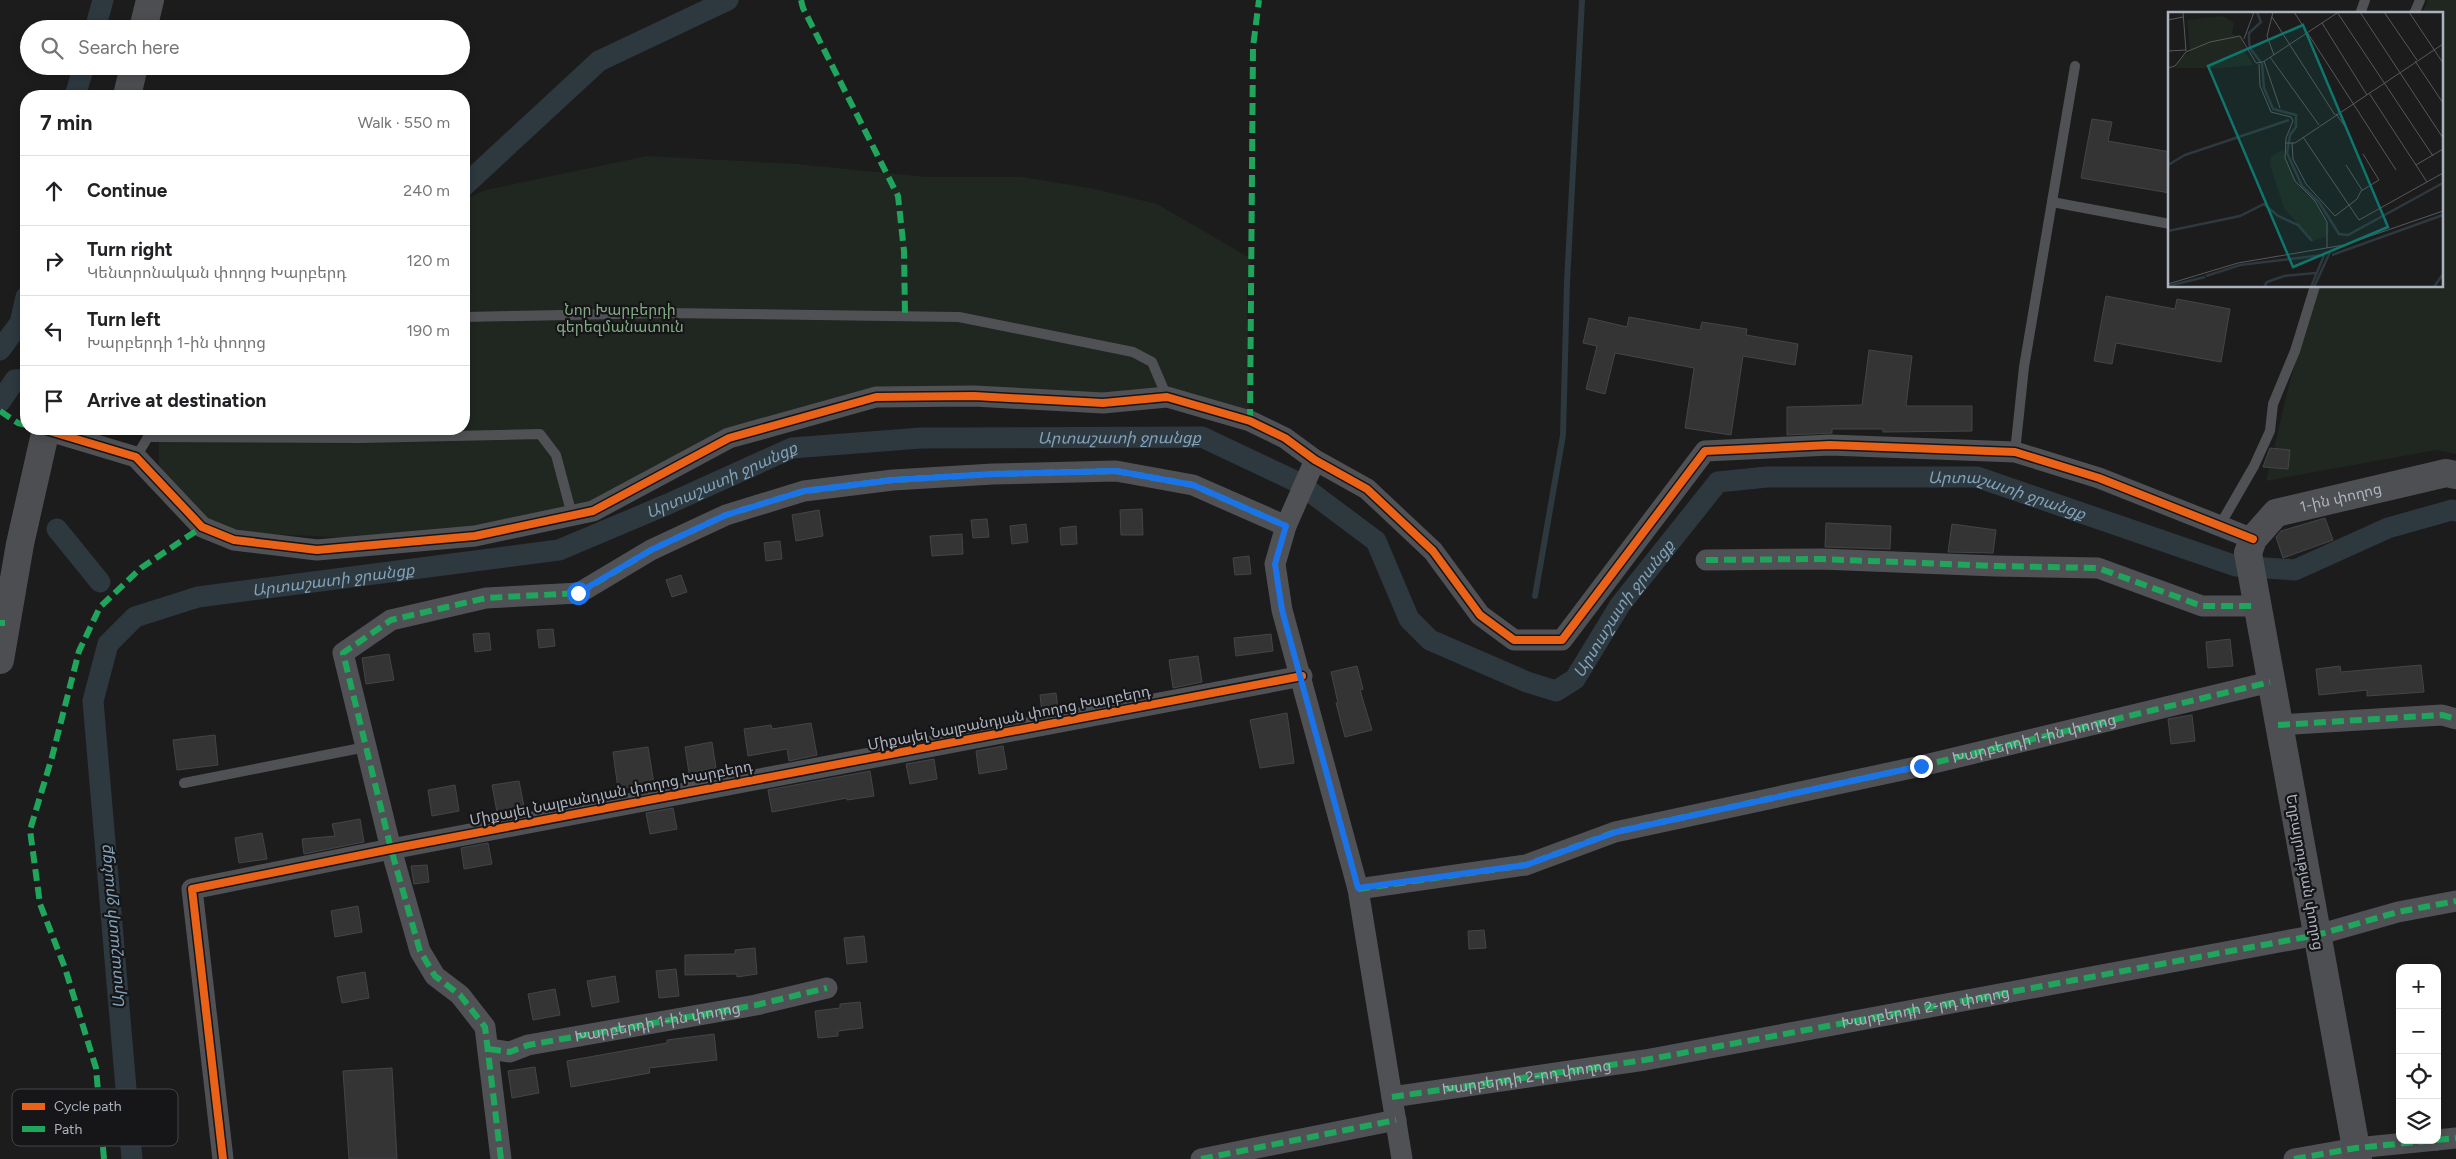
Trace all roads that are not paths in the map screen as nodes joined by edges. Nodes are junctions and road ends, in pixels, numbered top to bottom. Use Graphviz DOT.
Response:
graph roads {
  1 [pos="150,0"];
  2 [pos="2365,0"];
  3 [pos="2420,0"];
  4 [pos="2361,12"];
  5 [pos="2415,12"];
  6 [pos="145,20"];
  7 [pos="2075,66"];
  8 [pos="132,75"];
  9 [pos="128,90"];
  10 [pos="2052,202"];
  11 [pos="2168,224"];
  12 [pos="2315,288"];
  13 [pos="470,317"];
  14 [pos="1167,396"];
  15 [pos="45,435"];
  16 [pos="63,435"];
  17 [pos="147,435"];
  18 [pos="233,435"];
  19 [pos="2015,452"];
  20 [pos="136,457"];
  21 [pos="1315,460"];
  22 [pos="2456,475"];
  23 [pos="572,515"];
  24 [pos="2220,525"];
  25 [pos="1286,526"];
  26 [pos="2250,546"];
  27 [pos="1706,560"];
  28 [pos="2254,595"];
  29 [pos="0,660"];
  30 [pos="1302,676"];
  31 [pos="2270,682"];
  32 [pos="2456,720"];
  33 [pos="2278,725"];
  34 [pos="366,747"];
  35 [pos="184,783"];
  36 [pos="391,849"];
  37 [pos="1358,888"];
  38 [pos="2456,901"];
  39 [pos="2317,934"];
  40 [pos="827,988"];
  41 [pos="489,1050"];
  42 [pos="1392,1097"];
  43 [pos="1396,1120"];
  44 [pos="2456,1138"];
  45 [pos="2441,1140"];
  46 [pos="2412,1144"];
  47 [pos="2357,1153"];
  48 [pos="223,1159"];
  49 [pos="501,1159"];
  50 [pos="1201,1159"];
  51 [pos="1402,1159"];
  52 [pos="2294,1159"];
  1 -- 6 [label="main road"];
  2 -- 4 [label="lane"];
  3 -- 5 [label="lane"];
  7 -- 10 [label="lane"];
  8 -- 9 [label="main road"];
  10 -- 11 [label="lane"];
  10 -- 19 [label="lane"];
  12 -- 24 [label="lane"];
  13 -- 14 [label="lane"];
  14 -- 21 [label="street"];
  14 -- 23 [label="street"];
  15 -- 29 [label="main road"];
  16 -- 20 [label="street"];
  17 -- 20 [label="lane"];
  18 -- 23 [label="lane"];
  19 -- 21 [label="street"];
  19 -- 24 [label="street"];
  20 -- 23 [label="street"];
  21 -- 25 [label="street"];
  22 -- 26 [label="street, 1-ին փողոց"];
  24 -- 26 [label="street"];
  25 -- 30 [label="street"];
  25 -- 34 [label="street"];
  26 -- 28 [label="street, Եղբայրության փողոց"];
  27 -- 28 [label="street"];
  28 -- 31 [label="street, Եղբայրության փողոց"];
  30 -- 36 [label="street, Միքայել Նալբանդյան փողոց Խարբերդ"];
  30 -- 37 [label="street"];
  31 -- 33 [label="street, Եղբայրության փողոց"];
  31 -- 37 [label="street, Խարբերդի 1-ին փողոց"];
  32 -- 33 [label="street"];
  33 -- 39 [label="street, Եղբայրության փողոց"];
  34 -- 35 [label="lane"];
  34 -- 36 [label="street"];
  36 -- 41 [label="street"];
  36 -- 48 [label="street, Միքայել Նալբանդյան փողոց Խարբերդ"];
  37 -- 42 [label="street"];
  38 -- 39 [label="street, Խարբերդի 2-րդ փողոց"];
  39 -- 42 [label="street, Խարբերդի 2-րդ փողոց"];
  39 -- 47 [label="street, Եղբայրության փողոց"];
  40 -- 41 [label="street, Խարբերդի 1-ին փողոց"];
  41 -- 49 [label="street"];
  42 -- 43 [label="street"];
  43 -- 50 [label="street"];
  43 -- 51 [label="street"];
  44 -- 45 [label="street"];
  46 -- 47 [label="street"];
  47 -- 52 [label="street"];
}
